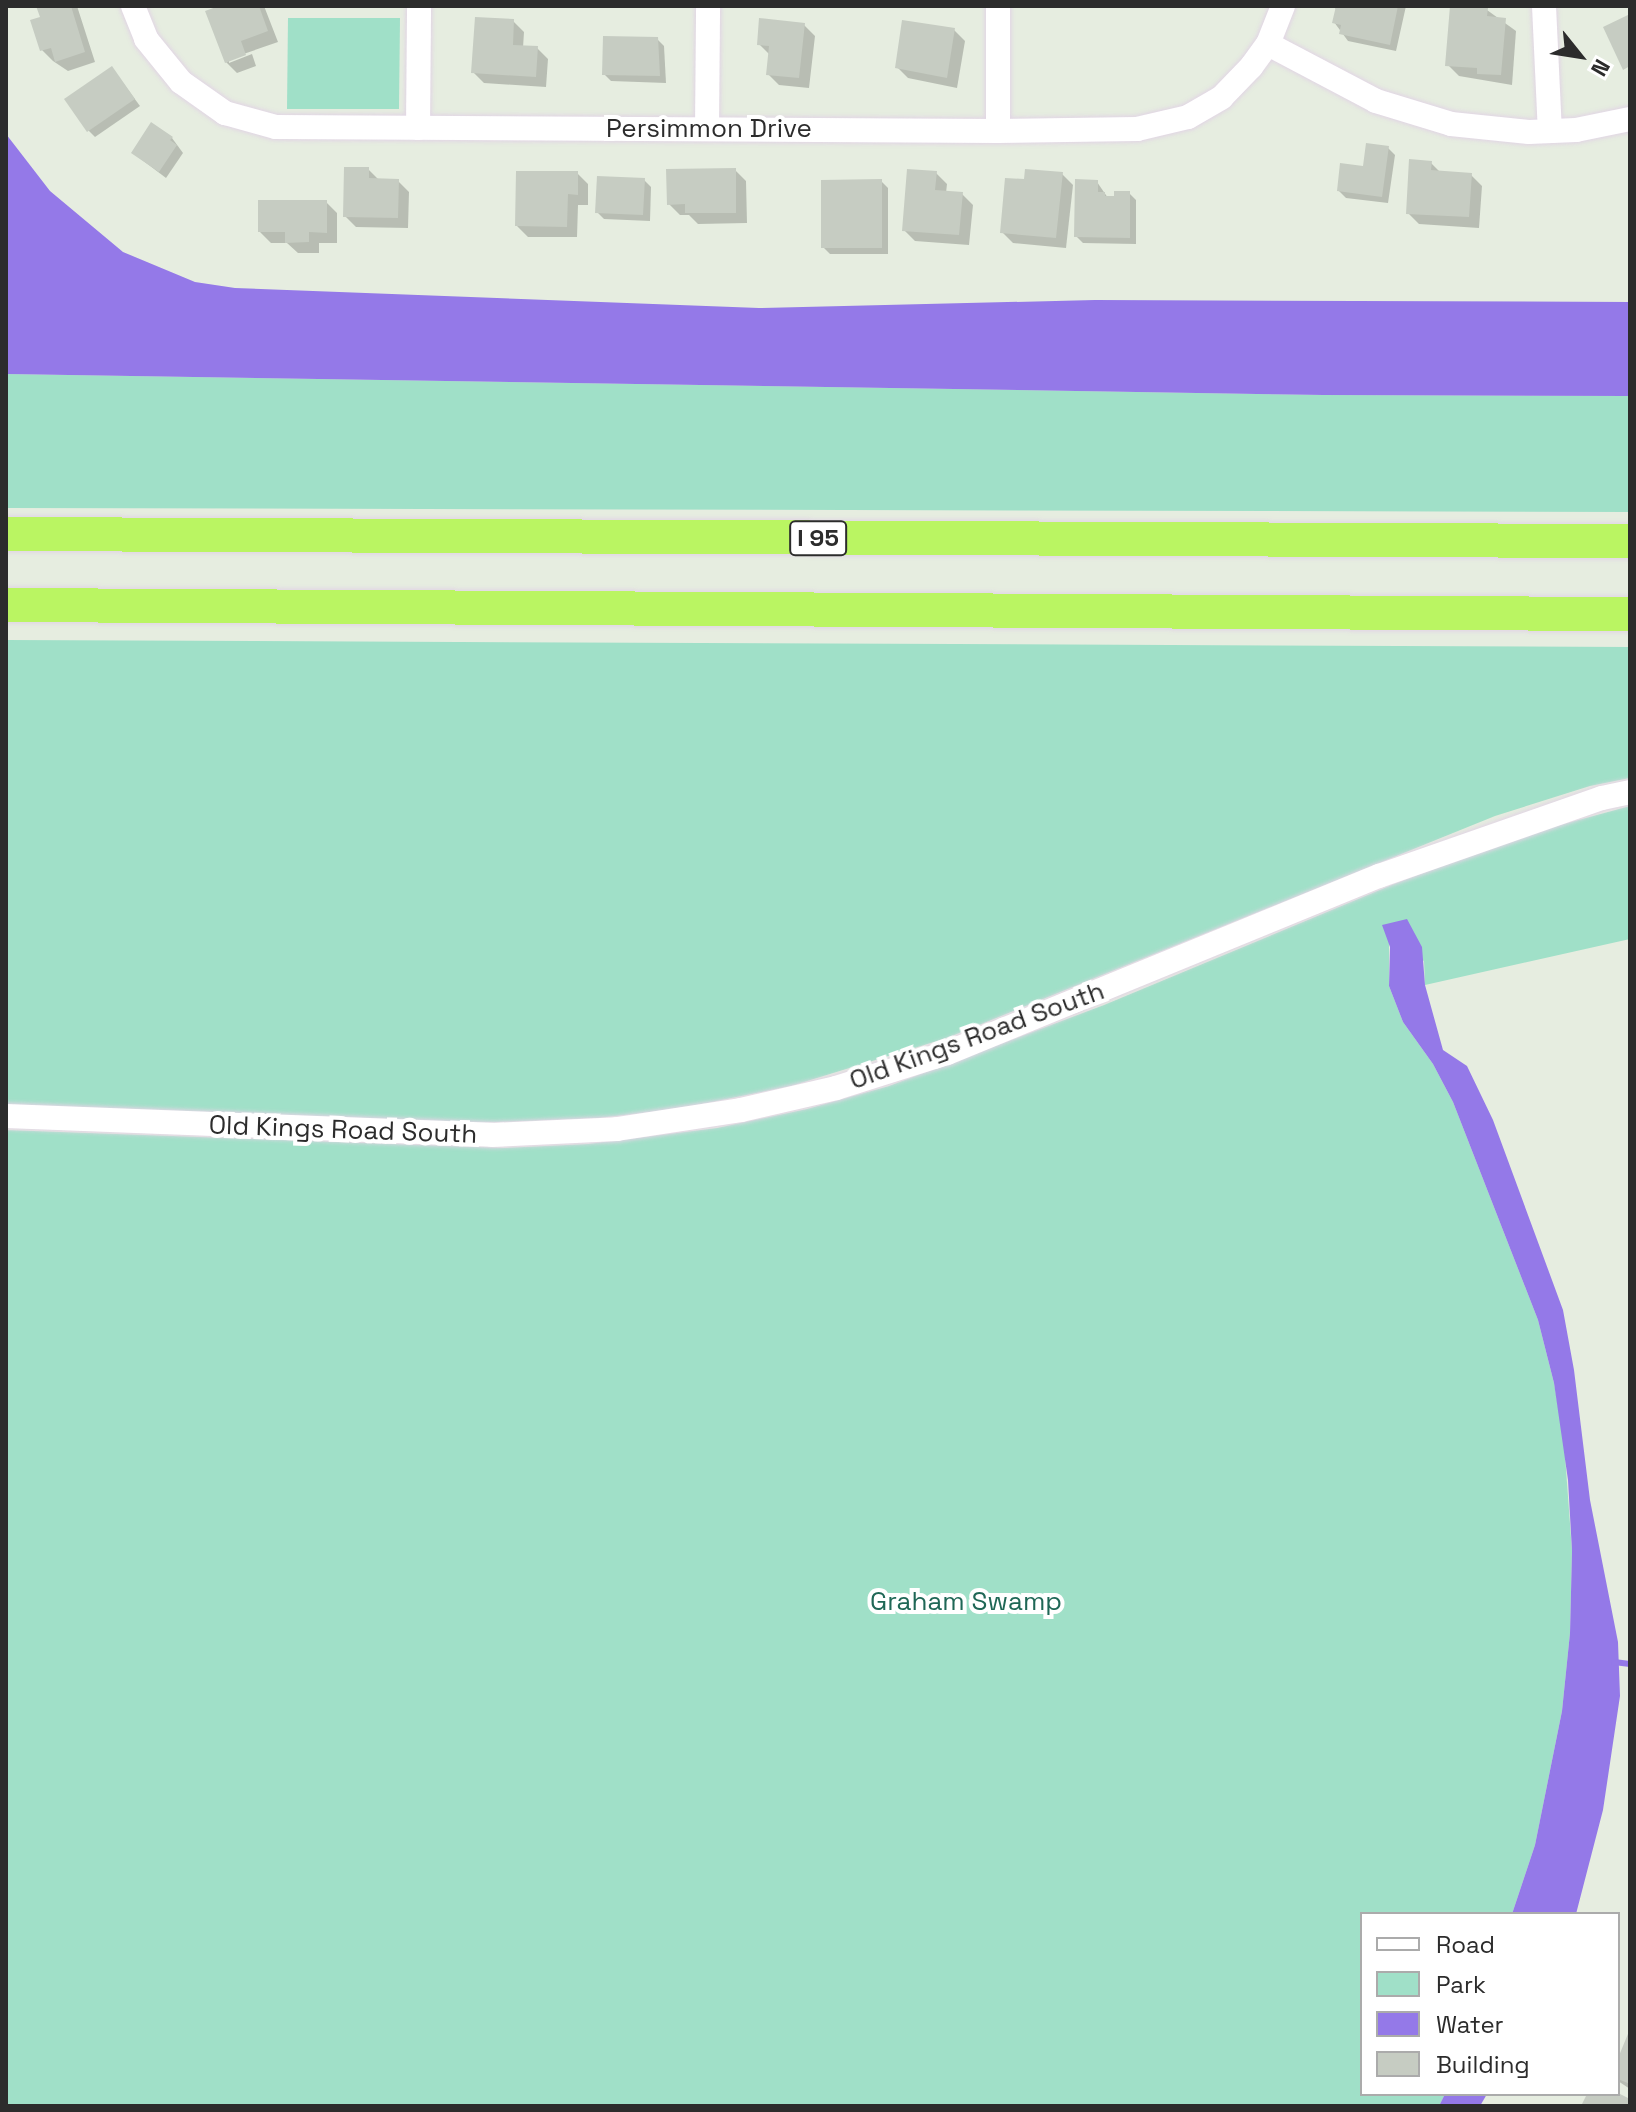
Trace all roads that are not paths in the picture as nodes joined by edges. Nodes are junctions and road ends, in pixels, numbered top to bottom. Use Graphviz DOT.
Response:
graph roads {
  1 [pos="133,6"];
  2 [pos="419,6"];
  3 [pos="708,6"];
  4 [pos="998,6"];
  5 [pos="1283,6"];
  6 [pos="1544,6"];
  7 [pos="1268,44"];
  8 [pos="1630,119"];
  9 [pos="418,128"];
  10 [pos="707,129"];
  11 [pos="998,131"];
  12 [pos="1550,131"];
  13 [pos="6,534"];
  14 [pos="1630,541"];
  15 [pos="6,605"];
  16 [pos="1630,614"];
  17 [pos="1630,792"];
  18 [pos="6,1116"];
  1 -- 9 [label="street, Persimmon Drive"];
  2 -- 9 [label="street"];
  3 -- 10 [label="street"];
  4 -- 11 [label="street"];
  5 -- 7 [label="street, Persimmon Drive"];
  6 -- 12 [label="street"];
  7 -- 11 [label="street, Persimmon Drive"];
  7 -- 12 [label="street"];
  8 -- 12 [label="street"];
  9 -- 10 [label="street, Persimmon Drive"];
  10 -- 11 [label="street, Persimmon Drive"];
  13 -- 14 [label="highway, I 95"];
  15 -- 16 [label="highway"];
  17 -- 18 [label="street, Old Kings Road South"];
}
